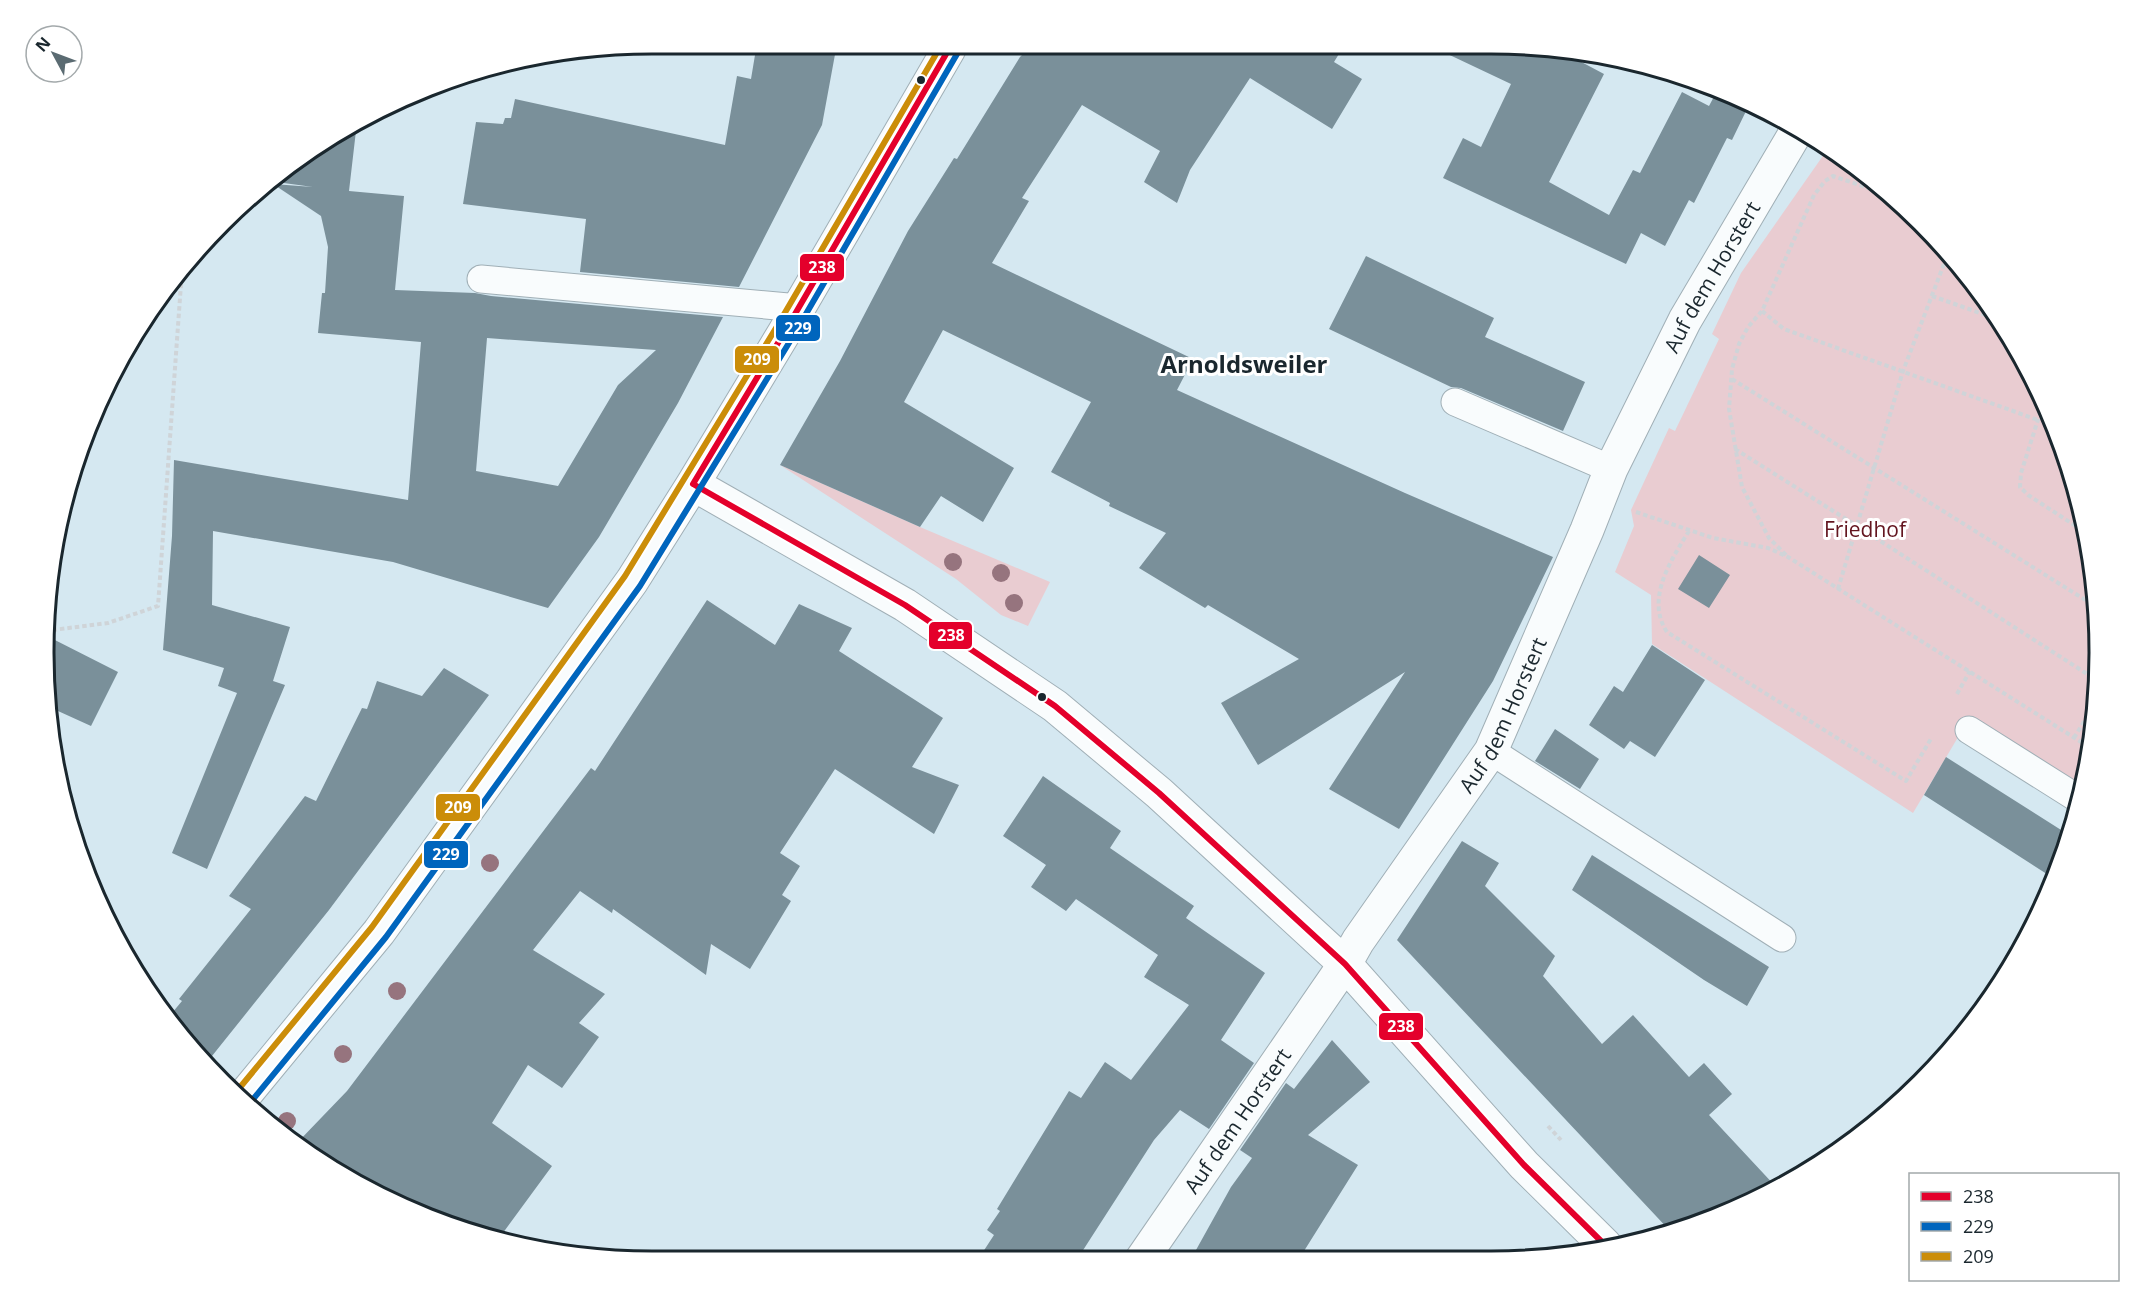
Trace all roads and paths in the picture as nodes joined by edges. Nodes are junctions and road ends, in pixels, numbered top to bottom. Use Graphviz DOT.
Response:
graph roads {
  1 [pos="946,54"];
  2 [pos="1794,136"];
  3 [pos="1866,187"];
  4 [pos="1945,263"];
  5 [pos="481,279"];
  6 [pos="181,284"];
  7 [pos="1932,296"];
  8 [pos="799,308"];
  9 [pos="1762,311"];
  10 [pos="1984,314"];
  11 [pos="1904,371"];
  12 [pos="1732,379"];
  13 [pos="1455,402"];
  14 [pos="2039,415"];
  15 [pos="2038,420"];
  16 [pos="1735,449"];
  17 [pos="1874,468"];
  18 [pos="1611,469"];
  19 [pos="693,484"];
  20 [pos="1631,510"];
  21 [pos="2075,525"];
  22 [pos="1857,526"];
  23 [pos="1689,531"];
  24 [pos="1788,557"];
  25 [pos="1838,589"];
  26 [pos="2087,601"];
  27 [pos="55,630"];
  28 [pos="1970,671"];
  29 [pos="2088,675"];
  30 [pos="1952,701"];
  31 [pos="2085,720"];
  32 [pos="1969,730"];
  33 [pos="1935,731"];
  34 [pos="2074,738"];
  35 [pos="2082,743"];
  36 [pos="1491,751"];
  37 [pos="2072,795"];
  38 [pos="1782,938"];
  39 [pos="1345,964"];
  40 [pos="247,1092"];
  41 [pos="1600,1240"];
  42 [pos="1148,1251"];
  1 -- 8 [label="street"];
  2 -- 18 [label="street, Auf dem Horstert"];
  3 -- 9 [label="path"];
  4 -- 7 [label="path"];
  5 -- 8 [label="lane"];
  6 -- 27 [label="path"];
  7 -- 10 [label="path"];
  7 -- 11 [label="path"];
  8 -- 19 [label="street"];
  9 -- 11 [label="path"];
  9 -- 12 [label="path"];
  11 -- 15 [label="path"];
  11 -- 17 [label="path"];
  12 -- 16 [label="path"];
  12 -- 17 [label="path"];
  13 -- 18 [label="lane"];
  14 -- 15 [label="path"];
  15 -- 21 [label="path"];
  16 -- 22 [label="path"];
  16 -- 24 [label="path"];
  17 -- 22 [label="path"];
  17 -- 26 [label="path"];
  18 -- 36 [label="street, Auf dem Horstert"];
  19 -- 39 [label="street"];
  19 -- 40 [label="street"];
  20 -- 23 [label="path"];
  22 -- 25 [label="path"];
  22 -- 29 [label="path"];
  23 -- 24 [label="path"];
  23 -- 33 [label="path"];
  24 -- 25 [label="path"];
  25 -- 28 [label="path"];
  28 -- 30 [label="path"];
  28 -- 34 [label="path"];
  31 -- 34 [label="path"];
  32 -- 37 [label="lane"];
  34 -- 35 [label="path"];
  36 -- 38 [label="lane"];
  36 -- 39 [label="street, Auf dem Horstert"];
  39 -- 41 [label="street"];
  39 -- 42 [label="street, Auf dem Horstert"];
}
